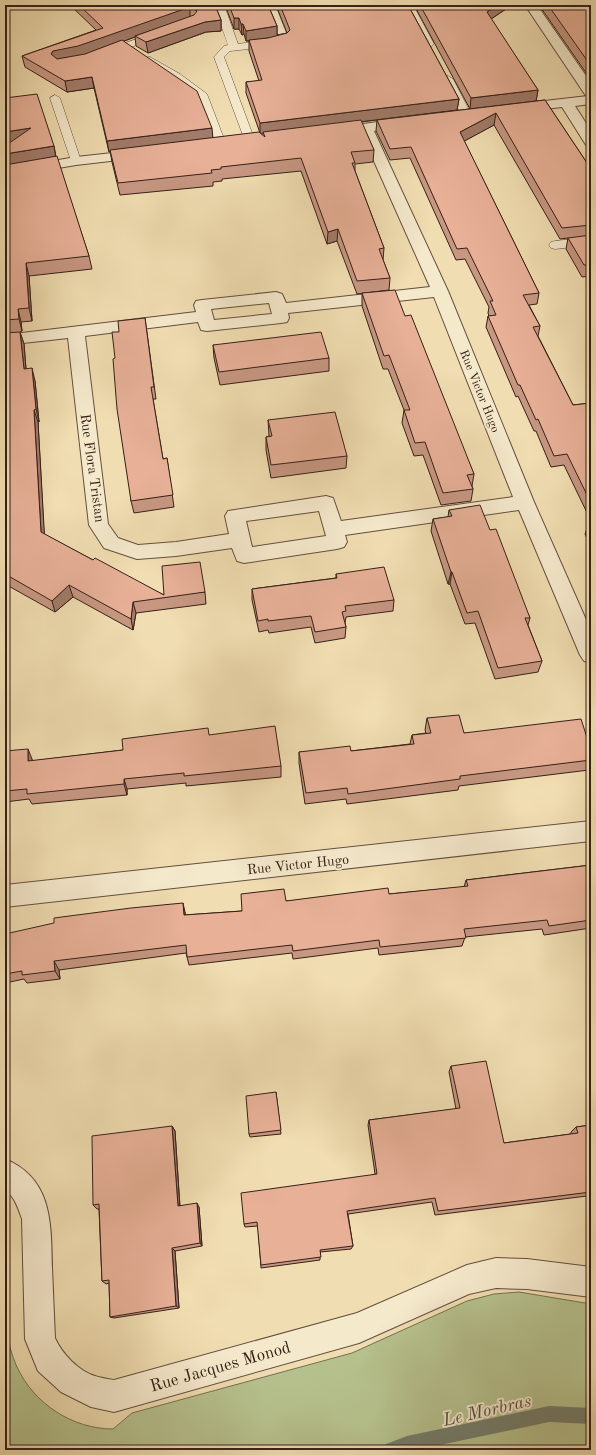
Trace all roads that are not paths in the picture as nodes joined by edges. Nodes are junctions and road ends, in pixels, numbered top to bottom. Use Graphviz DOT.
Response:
graph roads {
  1 [pos="219,5"];
  2 [pos="270,5"];
  3 [pos="531,5"];
  4 [pos="406,7"];
  5 [pos="169,30"];
  6 [pos="126,46"];
  7 [pos="234,47"];
  8 [pos="435,55"];
  9 [pos="96,56"];
  10 [pos="442,68"];
  11 [pos="591,94"];
  12 [pos="55,98"];
  13 [pos="591,100"];
  14 [pos="566,103"];
  15 [pos="505,110"];
  16 [pos="482,112"];
  17 [pos="466,114"];
  18 [pos="451,116"];
  19 [pos="420,120"];
  20 [pos="366,128"];
  21 [pos="320,133"];
  22 [pos="266,140"];
  23 [pos="250,141"];
  24 [pos="591,142"];
  25 [pos="221,144"];
  26 [pos="206,146"];
  27 [pos="152,152"];
  28 [pos="67,158"];
  29 [pos="5,173"];
  30 [pos="591,241"];
  31 [pos="555,245"];
  32 [pos="440,291"];
  33 [pos="76,331"];
  34 [pos="5,340"];
  35 [pos="525,502"];
  36 [pos="334,529"];
  37 [pos="240,540"];
  38 [pos="591,655"];
  39 [pos="591,830"];
  40 [pos="5,896"];
  41 [pos="5,1173"];
  42 [pos="591,1282"];
  1 -- 7 [label="lane"];
  2 -- 7 [label="lane"];
  3 -- 11 [label="street"];
  4 -- 8 [label="lane"];
  5 -- 6 [label="lane"];
  6 -- 9 [label="lane"];
  6 -- 25 [label="lane"];
  7 -- 23 [label="lane"];
  10 -- 17 [label="lane"];
  12 -- 28 [label="lane"];
  13 -- 14 [label="street"];
  14 -- 15 [label="street"];
  14 -- 24 [label="street"];
  16 -- 17 [label="street"];
  17 -- 18 [label="street"];
  19 -- 20 [label="street"];
  20 -- 21 [label="street"];
  20 -- 32 [label="street, Rue Victor Hugo"];
  22 -- 23 [label="street"];
  23 -- 25 [label="street"];
  25 -- 26 [label="street"];
  27 -- 28 [label="street"];
  28 -- 29 [label="street"];
  30 -- 31 [label="lane"];
  32 -- 33 [label="street"];
  32 -- 35 [label="street, Rue Victor Hugo"];
  33 -- 34 [label="street"];
  33 -- 37 [label="street, Rue Flora Tristan"];
  35 -- 36 [label="street"];
  35 -- 38 [label="street, Rue Victor Hugo"];
  36 -- 37 [label="street"];
  36 -- 37 [label="street"];
  39 -- 40 [label="street, Rue Victor Hugo"];
  41 -- 42 [label="street, Rue Jacques Monod"];
}
